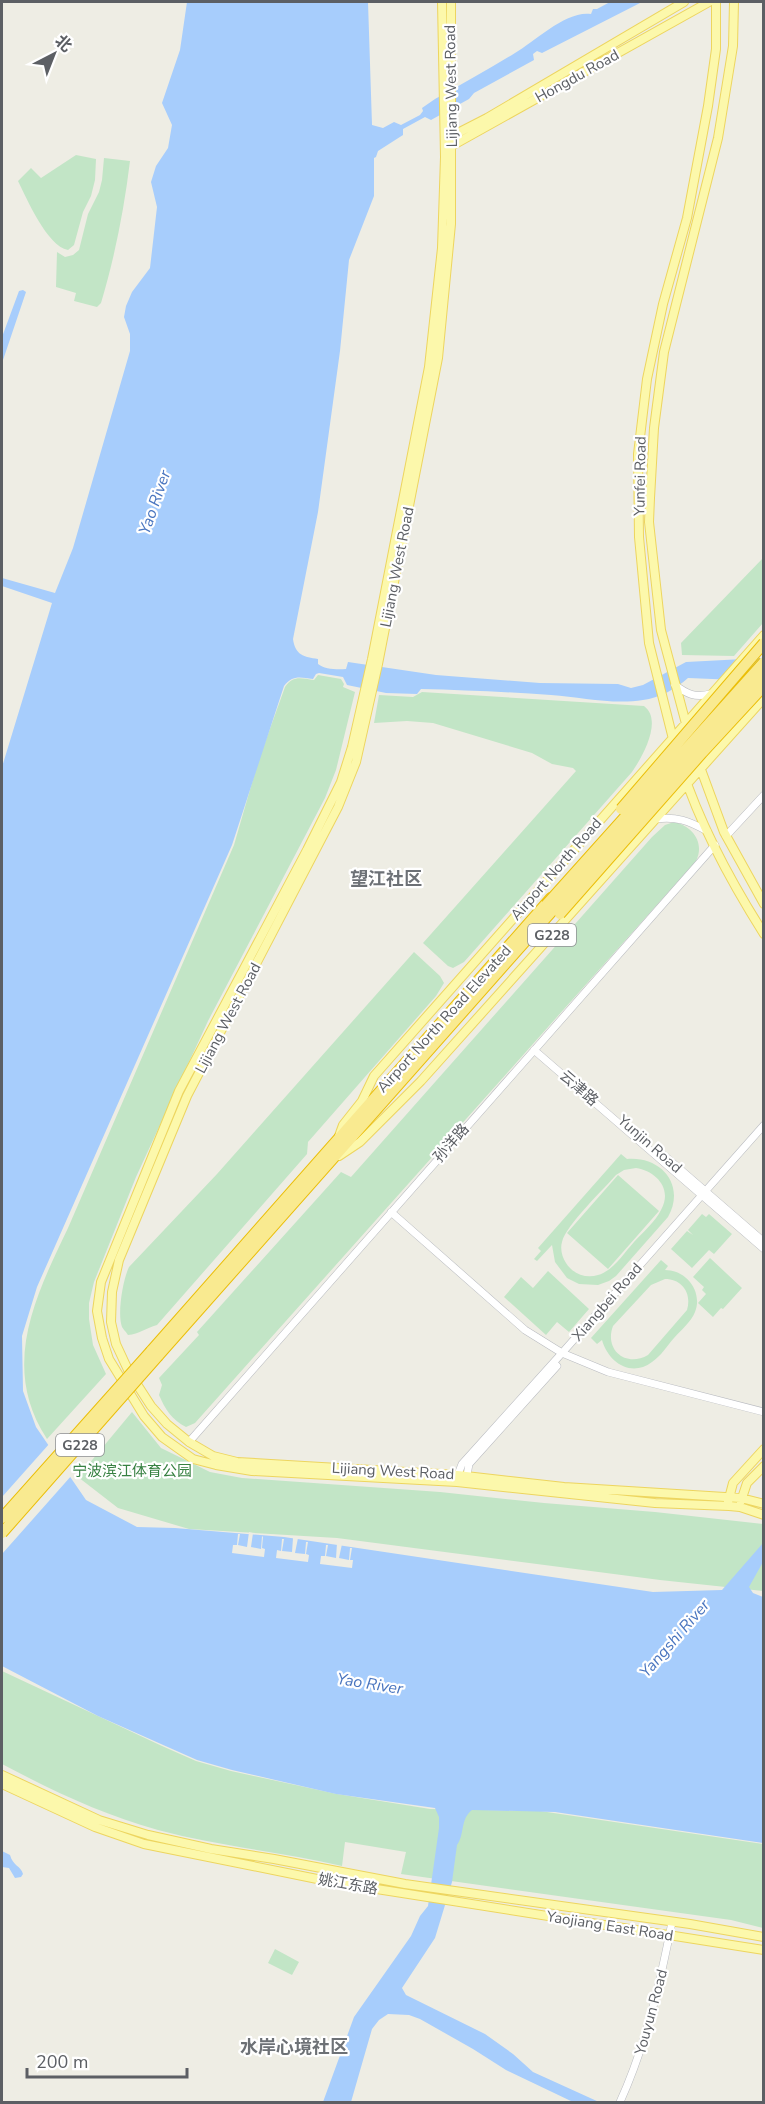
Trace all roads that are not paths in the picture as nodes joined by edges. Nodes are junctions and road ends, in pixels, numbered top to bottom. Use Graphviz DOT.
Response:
graph roads {
  1 [pos="442,2"];
  2 [pos="451,2"];
  3 [pos="684,2"];
  4 [pos="708,2"];
  5 [pos="716,2"];
  6 [pos="735,2"];
  7 [pos="446,80"];
  8 [pos="448,143"];
  9 [pos="764,634"];
  10 [pos="764,643"];
  11 [pos="764,662"];
  12 [pos="764,673"];
  13 [pos="675,684"];
  14 [pos="764,686"];
  15 [pos="368,692"];
  16 [pos="710,694"];
  17 [pos="764,698"];
  18 [pos="685,722"];
  19 [pos="671,738"];
  20 [pos="700,768"];
  21 [pos="687,784"];
  22 [pos="764,795"];
  23 [pos="656,819"];
  24 [pos="708,832"];
  25 [pos="726,836"];
  26 [pos="715,845"];
  27 [pos="764,904"];
  28 [pos="553,910"];
  29 [pos="764,934"];
  30 [pos="536,1048"];
  31 [pos="764,1125"];
  32 [pos="764,1131"];
  33 [pos="337,1139"];
  34 [pos="331,1162"];
  35 [pos="705,1195"];
  36 [pos="391,1212"];
  37 [pos="764,1242"];
  38 [pos="764,1249"];
  39 [pos="154,1354"];
  40 [pos="564,1354"];
  41 [pos="764,1413"];
  42 [pos="189,1442"];
  43 [pos="764,1449"];
  44 [pos="764,1466"];
  45 [pos="462,1479"];
  46 [pos="728,1502"];
  47 [pos="741,1502"];
  48 [pos="764,1504"];
  49 [pos="764,1515"];
  50 [pos="2,1518"];
  51 [pos="2,1533"];
  52 [pos="2,1775"];
  53 [pos="2,1784"];
  54 [pos="458,1892"];
  55 [pos="672,1922"];
  56 [pos="669,1936"];
  57 [pos="764,1937"];
  58 [pos="764,1950"];
  59 [pos="621,2101"];
  1 -- 7 [label="main road, Lijiang West Road"];
  2 -- 7 [label="main road, Lijiang West Road"];
  3 -- 8 [label="main road, Hongdu Road"];
  4 -- 8 [label="main road, Hongdu Road"];
  5 -- 19 [label="main road, Yunfei Road"];
  6 -- 13 [label="main road, Yunfei Road"];
  7 -- 8 [label="main road, Lijiang West Road"];
  7 -- 8 [label="main road, Lijiang West Road"];
  8 -- 15 [label="main road, Lijiang West Road"];
  9 -- 16 [label="main road, Airport North Road / G228"];
  10 -- 28 [label="highway, bridge"];
  11 -- 28 [label="highway, Airport North Road Elevated, bridge"];
  12 -- 28 [label="highway, Airport North Road Elevated, bridge"];
  13 -- 16 [label="street"];
  13 -- 18 [label="main road, Yunfei Road"];
  14 -- 28 [label="highway, bridge"];
  15 -- 42 [label="main road, Lijiang West Road"];
  15 -- 45 [label="main road, Lijiang West Road"];
  16 -- 18 [label="main road, Airport North Road / G228"];
  17 -- 20 [label="main road, G228"];
  18 -- 19 [label="main road, Airport North Road / G228"];
  18 -- 20 [label="main road, Yunfei Road"];
  19 -- 21 [label="main road, Yunfei Road"];
  19 -- 33 [label="main road, Airport North Road / G228"];
  20 -- 21 [label="main road, G228"];
  20 -- 25 [label="main road, Yunfei Road"];
  21 -- 23 [label="main road, G228"];
  21 -- 24 [label="main road, Yunfei Road"];
  22 -- 25 [label="street"];
  23 -- 24 [label="street"];
  23 -- 34 [label="main road, G228"];
  24 -- 26 [label="main road, Yunfei Road"];
  25 -- 27 [label="main road, Yunfei Road"];
  26 -- 29 [label="main road, Yunfei Road"];
  26 -- 30 [label="street, 孙洋路"];
  28 -- 33 [label="highway, Airport North Road Elevated / G228"];
  28 -- 34 [label="highway, Airport North Road Elevated / G228"];
  30 -- 35 [label="street, Yunjin Road"];
  30 -- 36 [label="street, 孙洋路"];
  31 -- 35 [label="street, Xiangbei Road"];
  32 -- 35 [label="street, Xiangbei Road"];
  33 -- 39 [label="highway, Airport North Road Elevated / G228"];
  34 -- 39 [label="highway, Airport North Road Elevated / G228"];
  35 -- 37 [label="street, Yunjin Road"];
  35 -- 38 [label="street, Yunjin Road"];
  35 -- 40 [label="street, Xiangbei Road"];
  36 -- 40 [label="street"];
  36 -- 42 [label="street, 孙洋路"];
  39 -- 50 [label="highway, G228, bridge"];
  39 -- 51 [label="highway, G228, bridge"];
  40 -- 41 [label="street"];
  40 -- 45 [label="street, Xiangbei Road"];
  42 -- 45 [label="main road, Lijiang West Road"];
  43 -- 46 [label="main road"];
  44 -- 47 [label="main road"];
  45 -- 46 [label="main road, Lijiang West Road"];
  46 -- 47 [label="main road, Lijiang West Road"];
  47 -- 48 [label="main road, Lijiang West Road"];
  47 -- 49 [label="main road, Lijiang West Road"];
  52 -- 54 [label="main road, 姚江东路"];
  53 -- 56 [label="main road, Yaojiang East Road"];
  54 -- 55 [label="main road, Yaojiang East Road"];
  55 -- 56 [label="street, Youyun Road"];
  55 -- 57 [label="main road, Yaojiang East Road"];
  56 -- 58 [label="main road, Yaojiang East Road"];
  56 -- 59 [label="street, Youyun Road"];
}
